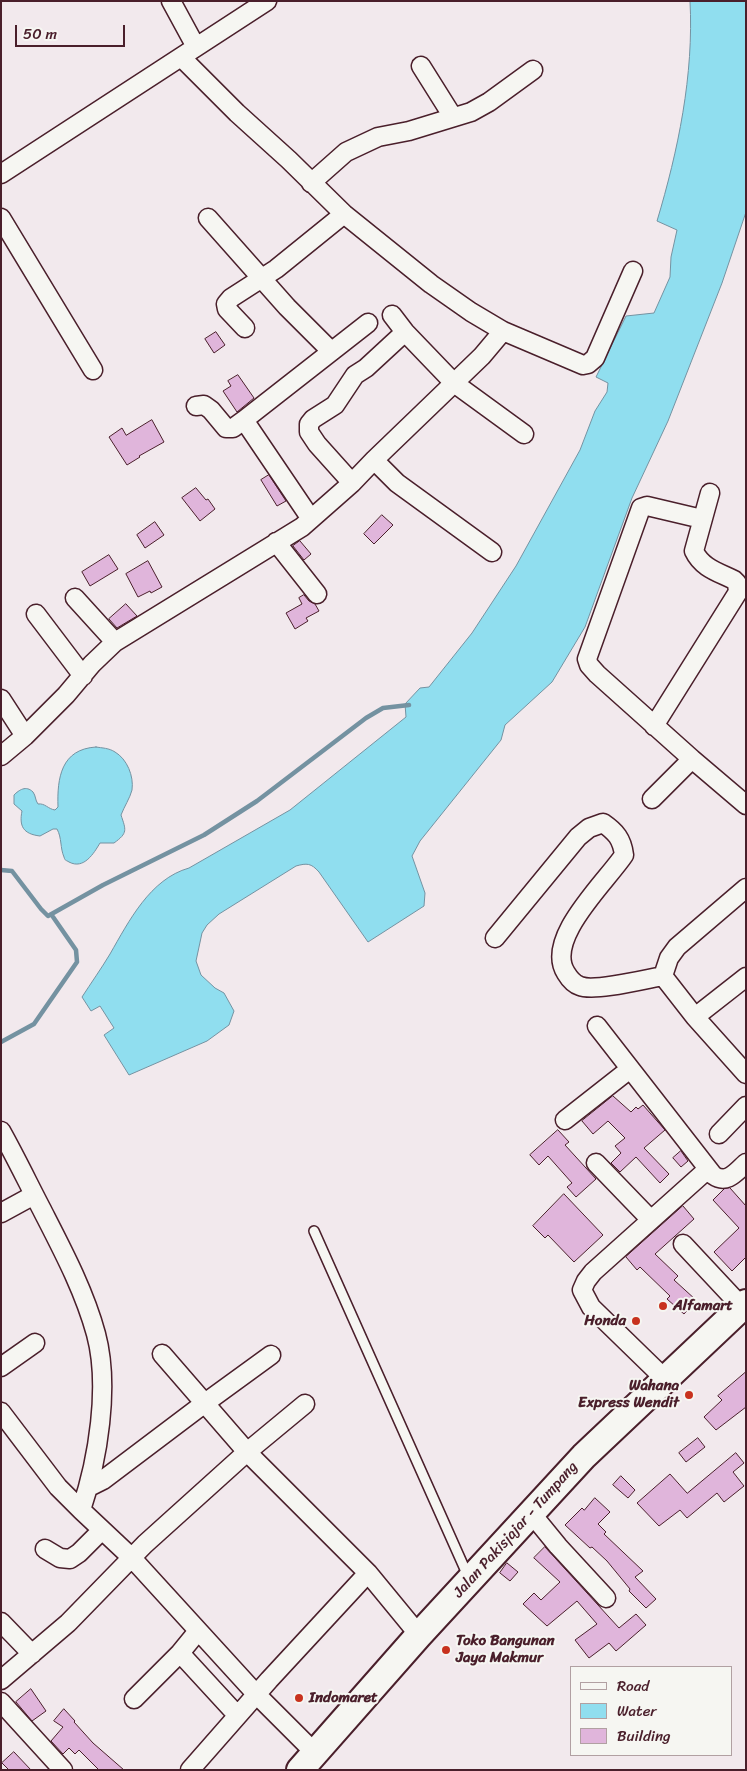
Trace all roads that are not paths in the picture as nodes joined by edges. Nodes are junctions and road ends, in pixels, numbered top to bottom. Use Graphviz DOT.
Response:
graph roads {
  1 [pos="171,1"];
  2 [pos="267,1"];
  3 [pos="196,47"];
  4 [pos="181,57"];
  5 [pos="422,66"];
  6 [pos="533,70"];
  7 [pos="453,117"];
  8 [pos="1,174"];
  9 [pos="311,183"];
  10 [pos="344,214"];
  11 [pos="1,218"];
  12 [pos="208,218"];
  13 [pos="633,271"];
  14 [pos="262,278"];
  15 [pos="392,315"];
  16 [pos="368,323"];
  17 [pos="246,328"];
  18 [pos="503,331"];
  19 [pos="405,332"];
  20 [pos="331,351"];
  21 [pos="93,370"];
  22 [pos="454,383"];
  23 [pos="196,406"];
  24 [pos="244,420"];
  25 [pos="524,434"];
  26 [pos="374,460"];
  27 [pos="352,484"];
  28 [pos="710,493"];
  29 [pos="311,519"];
  30 [pos="702,519"];
  31 [pos="276,542"];
  32 [pos="492,552"];
  33 [pos="316,594"];
  34 [pos="75,598"];
  35 [pos="36,614"];
  36 [pos="116,642"];
  37 [pos="83,676"];
  38 [pos="1,699"];
  39 [pos="654,726"];
  40 [pos="25,736"];
  41 [pos="1,756"];
  42 [pos="692,759"];
  43 [pos="652,800"];
  44 [pos="746,805"];
  45 [pos="746,888"];
  46 [pos="495,938"];
  47 [pos="663,976"];
  48 [pos="746,977"];
  49 [pos="695,1017"];
  50 [pos="597,1026"];
  51 [pos="630,1069"];
  52 [pos="745,1072"];
  53 [pos="746,1106"];
  54 [pos="565,1120"];
  55 [pos="2,1132"];
  56 [pos="719,1134"];
  57 [pos="596,1163"];
  58 [pos="746,1163"];
  59 [pos="708,1169"];
  60 [pos="34,1195"];
  61 [pos="1,1213"];
  62 [pos="651,1220"];
  63 [pos="314,1231"];
  64 [pos="683,1244"];
  65 [pos="744,1305"];
  66 [pos="36,1343"];
  67 [pos="162,1354"];
  68 [pos="272,1355"];
  69 [pos="1,1367"];
  70 [pos="665,1379"];
  71 [pos="205,1403"];
  72 [pos="305,1404"];
  73 [pos="4,1421"];
  74 [pos="248,1452"];
  75 [pos="89,1487"];
  76 [pos="81,1510"];
  77 [pos="531,1513"];
  78 [pos="102,1530"];
  79 [pos="45,1550"];
  80 [pos="131,1557"];
  81 [pos="368,1573"];
  82 [pos="470,1581"];
  83 [pos="606,1598"];
  84 [pos="1,1622"];
  85 [pos="198,1631"];
  86 [pos="419,1635"];
  87 [pos="180,1653"];
  88 [pos="32,1654"];
  89 [pos="1,1680"];
  90 [pos="256,1695"];
  91 [pos="134,1699"];
  92 [pos="2,1706"];
  93 [pos="237,1715"];
  94 [pos="307,1761"];
  95 [pos="63,1770"];
  96 [pos="190,1770"];
  1 -- 3 [label="street"];
  2 -- 3 [label="street"];
  3 -- 4 [label="street"];
  4 -- 8 [label="street"];
  4 -- 9 [label="street"];
  5 -- 7 [label="street"];
  6 -- 7 [label="street"];
  7 -- 9 [label="street"];
  9 -- 10 [label="street"];
  10 -- 14 [label="street"];
  10 -- 18 [label="street"];
  11 -- 21 [label="street"];
  12 -- 14 [label="street"];
  13 -- 18 [label="street"];
  14 -- 17 [label="street"];
  14 -- 20 [label="street"];
  15 -- 19 [label="street"];
  16 -- 20 [label="street"];
  18 -- 22 [label="street"];
  19 -- 22 [label="street"];
  19 -- 27 [label="street"];
  20 -- 24 [label="street"];
  22 -- 25 [label="street"];
  22 -- 26 [label="street"];
  23 -- 24 [label="street"];
  24 -- 29 [label="street"];
  26 -- 27 [label="street"];
  26 -- 32 [label="street"];
  27 -- 29 [label="street"];
  28 -- 30 [label="street"];
  29 -- 31 [label="street"];
  30 -- 39 [label="street"];
  30 -- 39 [label="street"];
  31 -- 33 [label="street"];
  31 -- 36 [label="street"];
  34 -- 36 [label="street"];
  35 -- 37 [label="street"];
  36 -- 37 [label="street"];
  37 -- 40 [label="street"];
  38 -- 40 [label="street"];
  39 -- 42 [label="street"];
  40 -- 41 [label="street"];
  42 -- 43 [label="street"];
  42 -- 44 [label="street"];
  45 -- 47 [label="street"];
  46 -- 47 [label="street"];
  47 -- 49 [label="street"];
  48 -- 49 [label="street"];
  49 -- 52 [label="street"];
  50 -- 51 [label="street"];
  51 -- 54 [label="street"];
  51 -- 59 [label="street"];
  53 -- 56 [label="street"];
  55 -- 60 [label="street"];
  57 -- 62 [label="street"];
  58 -- 59 [label="street"];
  59 -- 62 [label="street"];
  60 -- 61 [label="street"];
  60 -- 75 [label="street"];
  62 -- 70 [label="street"];
  63 -- 82 [label="lane"];
  64 -- 65 [label="street"];
  65 -- 70 [label="main road, Jalan Pakisjajar - Tumpang"];
  66 -- 69 [label="street"];
  67 -- 71 [label="street"];
  68 -- 71 [label="street"];
  70 -- 77 [label="main road, Jalan Pakisjajar - Tumpang"];
  71 -- 74 [label="street"];
  71 -- 75 [label="street"];
  72 -- 74 [label="street"];
  73 -- 76 [label="street"];
  74 -- 80 [label="street"];
  74 -- 81 [label="street"];
  75 -- 76 [label="street"];
  76 -- 78 [label="street"];
  77 -- 82 [label="main road, Jalan Pakisjajar - Tumpang"];
  77 -- 83 [label="street"];
  78 -- 79 [label="street"];
  78 -- 80 [label="street"];
  80 -- 85 [label="street"];
  80 -- 88 [label="street"];
  81 -- 86 [label="street"];
  81 -- 90 [label="street"];
  82 -- 86 [label="main road, Jalan Pakisjajar - Tumpang"];
  84 -- 88 [label="street"];
  85 -- 87 [label="street"];
  85 -- 90 [label="street"];
  86 -- 94 [label="main road, Jalan Pakisjajar - Tumpang"];
  87 -- 91 [label="street"];
  87 -- 93 [label="street"];
  88 -- 89 [label="street"];
  90 -- 93 [label="street"];
  90 -- 94 [label="street"];
  92 -- 95 [label="street"];
  93 -- 96 [label="street"];
}
